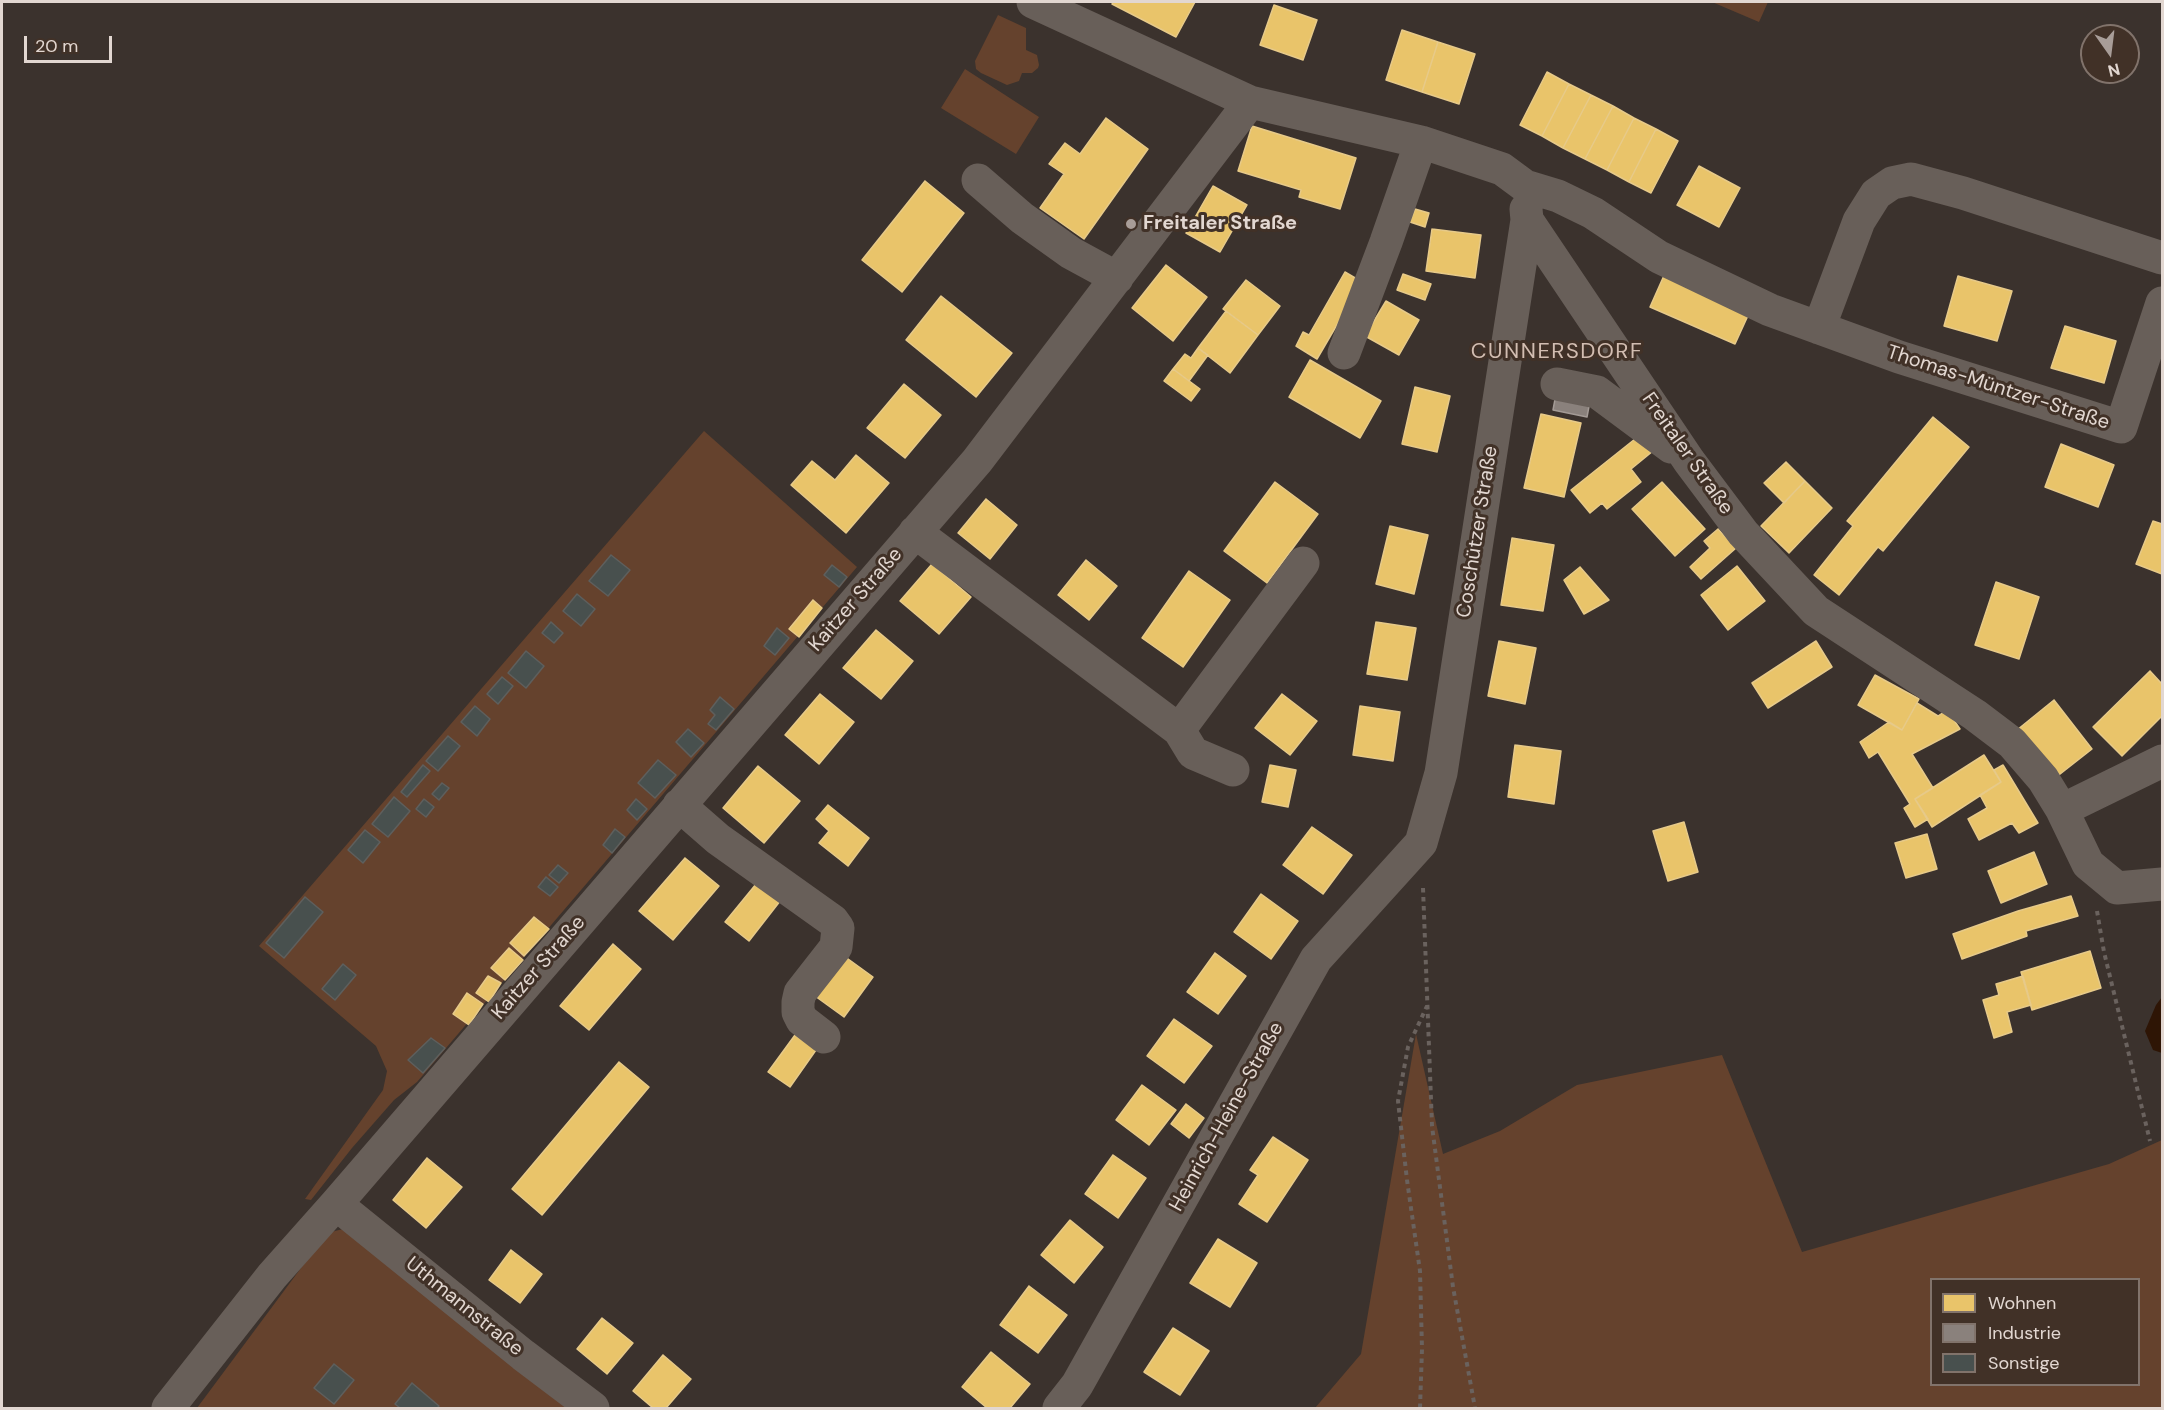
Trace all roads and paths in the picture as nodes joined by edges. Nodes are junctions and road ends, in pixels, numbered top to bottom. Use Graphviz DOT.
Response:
graph roads {
  1 [pos="1033,2"];
  2 [pos="1250,102"];
  3 [pos="1421,142"];
  4 [pos="978,180"];
  5 [pos="1525,186"];
  6 [pos="1527,220"];
  7 [pos="2163,258"];
  8 [pos="1117,279"];
  9 [pos="2163,303"];
  10 [pos="1819,328"];
  11 [pos="1344,353"];
  12 [pos="1557,384"];
  13 [pos="1689,461"];
  14 [pos="915,532"];
  15 [pos="1303,563"];
  16 [pos="1179,730"];
  17 [pos="2163,761"];
  18 [pos="1233,770"];
  19 [pos="679,805"];
  20 [pos="2062,810"];
  21 [pos="1421,843"];
  22 [pos="2163,884"];
  23 [pos="2117,888"];
  24 [pos="1427,1005"];
  25 [pos="824,1037"];
  26 [pos="2150,1141"];
  27 [pos="336,1204"];
  28 [pos="168,1408"];
  29 [pos="593,1408"];
  30 [pos="1059,1408"];
  31 [pos="1420,1408"];
  32 [pos="1475,1408"];
  1 -- 2 [label="street"];
  2 -- 3 [label="street"];
  2 -- 8 [label="street, Kaitzer Straße"];
  3 -- 5 [label="street"];
  3 -- 11 [label="street"];
  4 -- 8 [label="street"];
  5 -- 6 [label="street"];
  5 -- 10 [label="street, Thomas-Müntzer-Straße"];
  6 -- 13 [label="street, Freitaler Straße"];
  6 -- 21 [label="street, Coschützer Straße"];
  7 -- 10 [label="street"];
  8 -- 14 [label="street, Kaitzer Straße"];
  9 -- 10 [label="street, Thomas-Müntzer-Straße"];
  12 -- 13 [label="street"];
  13 -- 20 [label="street, Freitaler Straße"];
  14 -- 16 [label="street, Kaitzer Straße"];
  14 -- 19 [label="street, Kaitzer Straße"];
  15 -- 16 [label="street"];
  16 -- 18 [label="street, Kaitzer Straße"];
  17 -- 20 [label="street"];
  19 -- 25 [label="street"];
  19 -- 27 [label="street, Kaitzer Straße"];
  20 -- 23 [label="street, Freitaler Straße"];
  21 -- 24 [label="path"];
  21 -- 30 [label="street, Heinrich-Heine-Straße"];
  22 -- 23 [label="street"];
  23 -- 26 [label="path"];
  24 -- 31 [label="path"];
  24 -- 32 [label="path"];
  27 -- 28 [label="street, Kaitzer Straße"];
  27 -- 29 [label="street, Uthmannstraße"];
}
